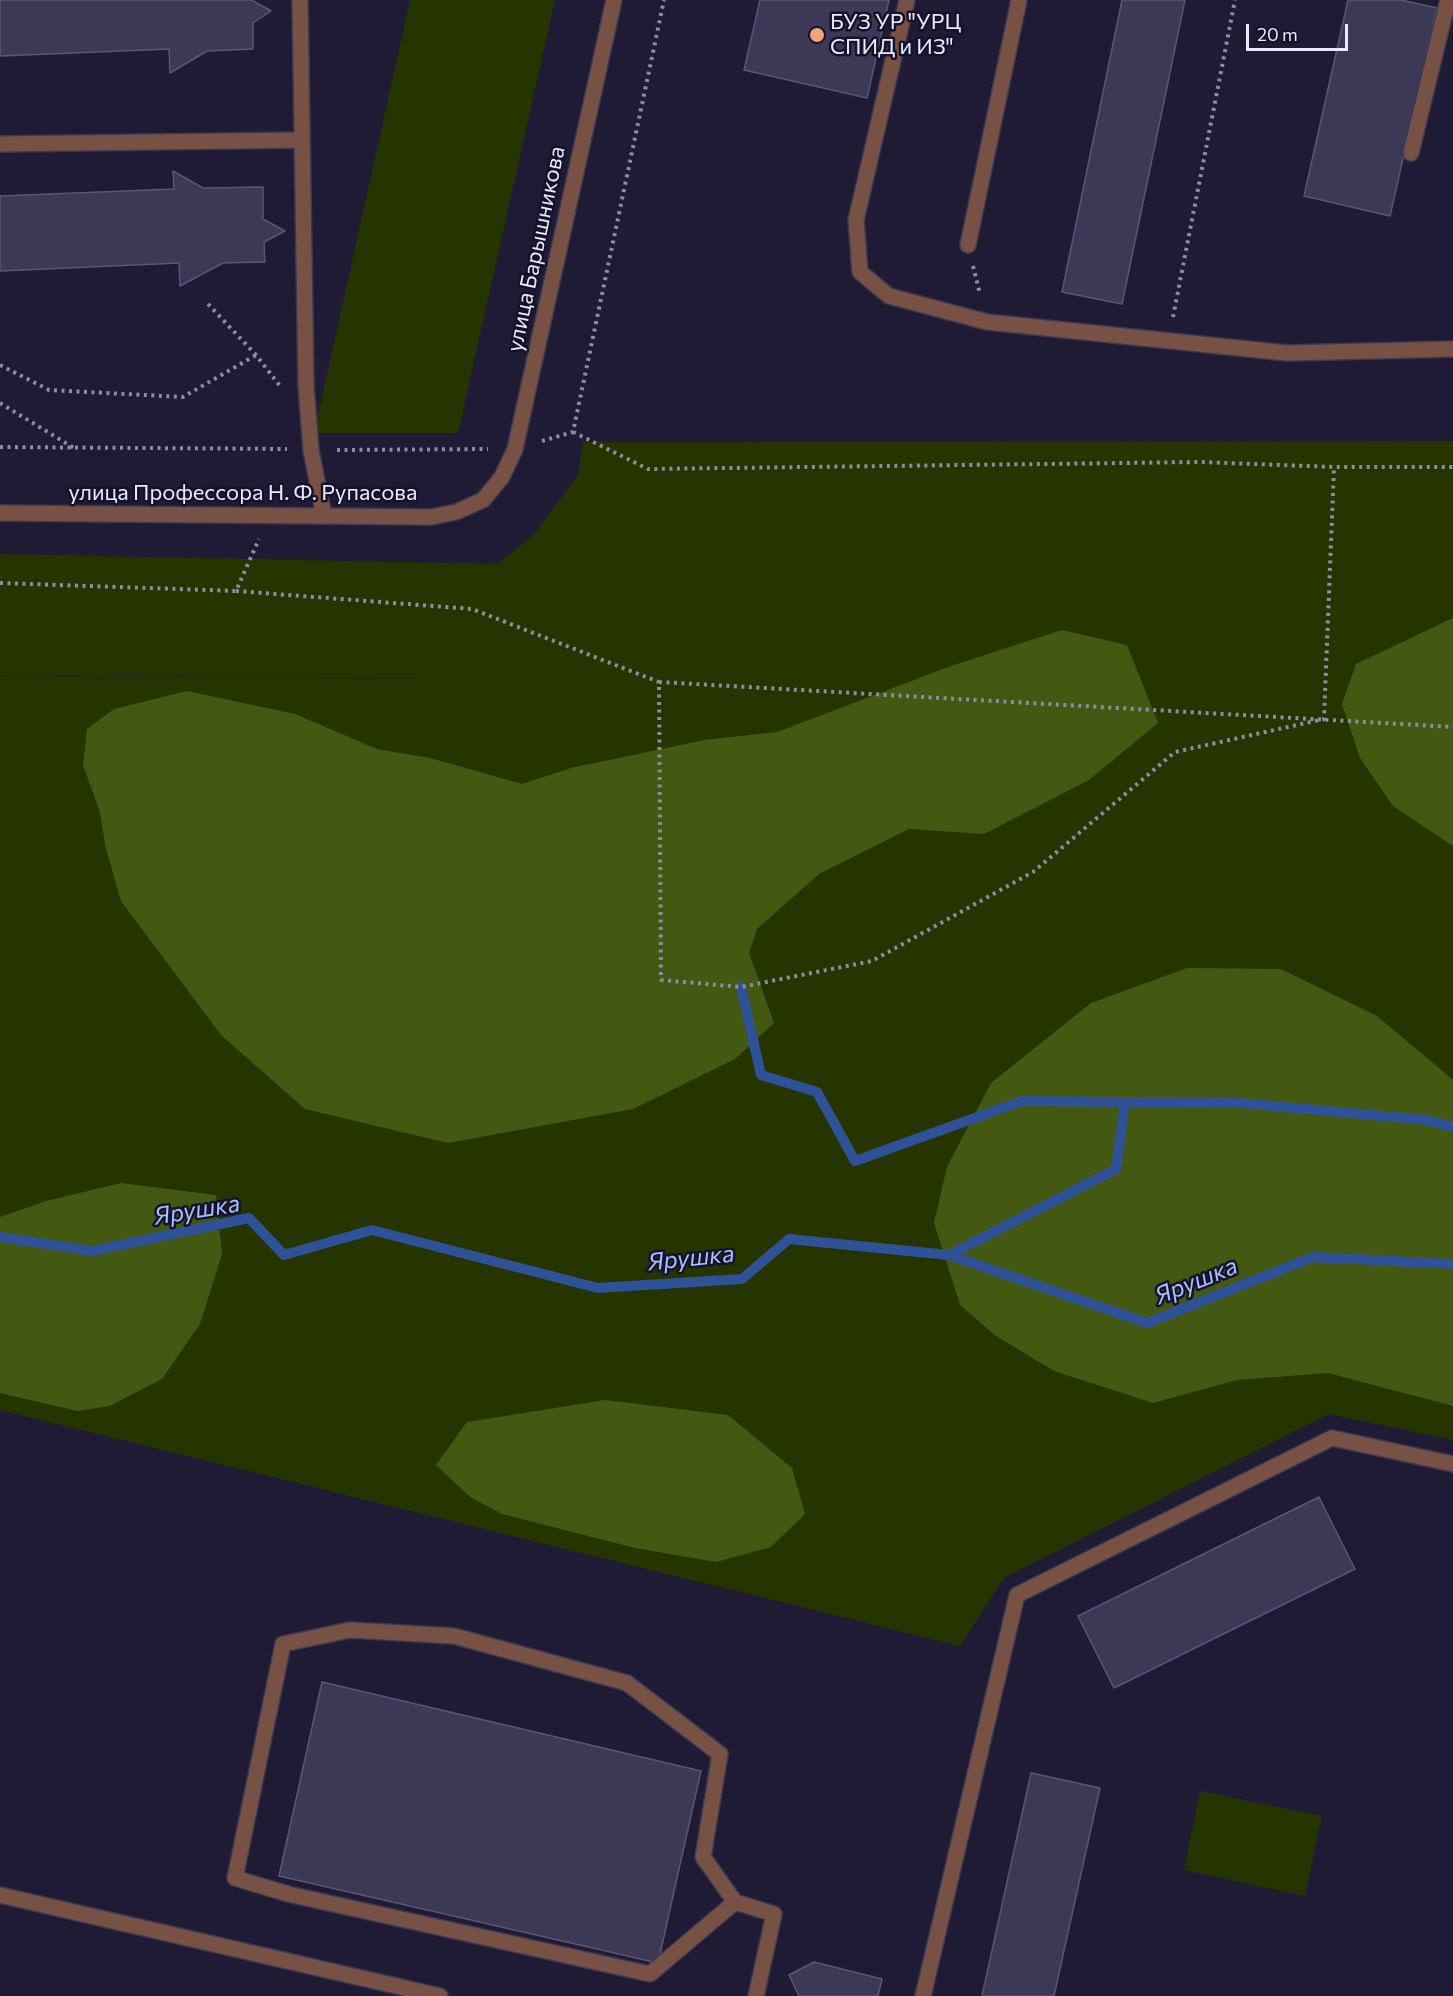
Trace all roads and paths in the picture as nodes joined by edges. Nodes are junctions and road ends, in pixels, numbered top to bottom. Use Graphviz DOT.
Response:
graph roads {
  1 [pos="300,0"];
  2 [pos="614,0"];
  3 [pos="664,0"];
  4 [pos="907,0"];
  5 [pos="1019,0"];
  6 [pos="1235,0"];
  7 [pos="1448,0"];
  8 [pos="302,140"];
  9 [pos="0,144"];
  10 [pos="1411,153"];
  11 [pos="968,245"];
  12 [pos="208,304"];
  13 [pos="987,322"];
  14 [pos="1168,341"];
  15 [pos="1453,349"];
  16 [pos="256,355"];
  17 [pos="0,366"];
  18 [pos="282,388"];
  19 [pos="0,403"];
  20 [pos="573,432"];
  21 [pos="0,447"];
  22 [pos="75,448"];
  23 [pos="311,450"];
  24 [pos="515,450"];
  25 [pos="1334,467"];
  26 [pos="1453,467"];
  27 [pos="483,500"];
  28 [pos="0,513"];
  29 [pos="270,515"];
  30 [pos="324,516"];
  31 [pos="0,583"];
  32 [pos="236,591"];
  33 [pos="659,682"];
  34 [pos="1323,719"];
  35 [pos="1453,727"];
  36 [pos="1453,1464"];
  37 [pos="0,1895"];
  38 [pos="735,1902"];
  39 [pos="440,1996"];
  40 [pos="756,1996"];
  41 [pos="923,1996"];
  1 -- 8 [label="street"];
  2 -- 24 [label="street, улица Барышникова"];
  3 -- 20 [label="path"];
  4 -- 13 [label="street"];
  5 -- 11 [label="street"];
  6 -- 14 [label="path"];
  7 -- 10 [label="street"];
  8 -- 9 [label="street"];
  8 -- 23 [label="street"];
  11 -- 13 [label="path"];
  12 -- 16 [label="path"];
  13 -- 14 [label="street"];
  14 -- 15 [label="street"];
  16 -- 17 [label="path"];
  16 -- 18 [label="path"];
  19 -- 22 [label="path"];
  20 -- 24 [label="path"];
  20 -- 25 [label="path"];
  21 -- 22 [label="path"];
  22 -- 23 [label="path"];
  23 -- 24 [label="path"];
  23 -- 30 [label="street"];
  24 -- 27 [label="street, улица Барышникова"];
  25 -- 26 [label="path"];
  25 -- 34 [label="path"];
  27 -- 30 [label="street, улица Профессора Н. Ф. Рупасова"];
  28 -- 29 [label="street, улица Профессора Н. Ф. Рупасова"];
  29 -- 30 [label="street, улица Профессора Н. Ф. Рупасова"];
  29 -- 32 [label="path"];
  31 -- 32 [label="path"];
  32 -- 33 [label="path"];
  33 -- 34 [label="path"];
  33 -- 34 [label="path"];
  34 -- 35 [label="path"];
  36 -- 41 [label="street"];
  37 -- 39 [label="street"];
  38 -- 38 [label="street"];
  38 -- 40 [label="street"];
}
